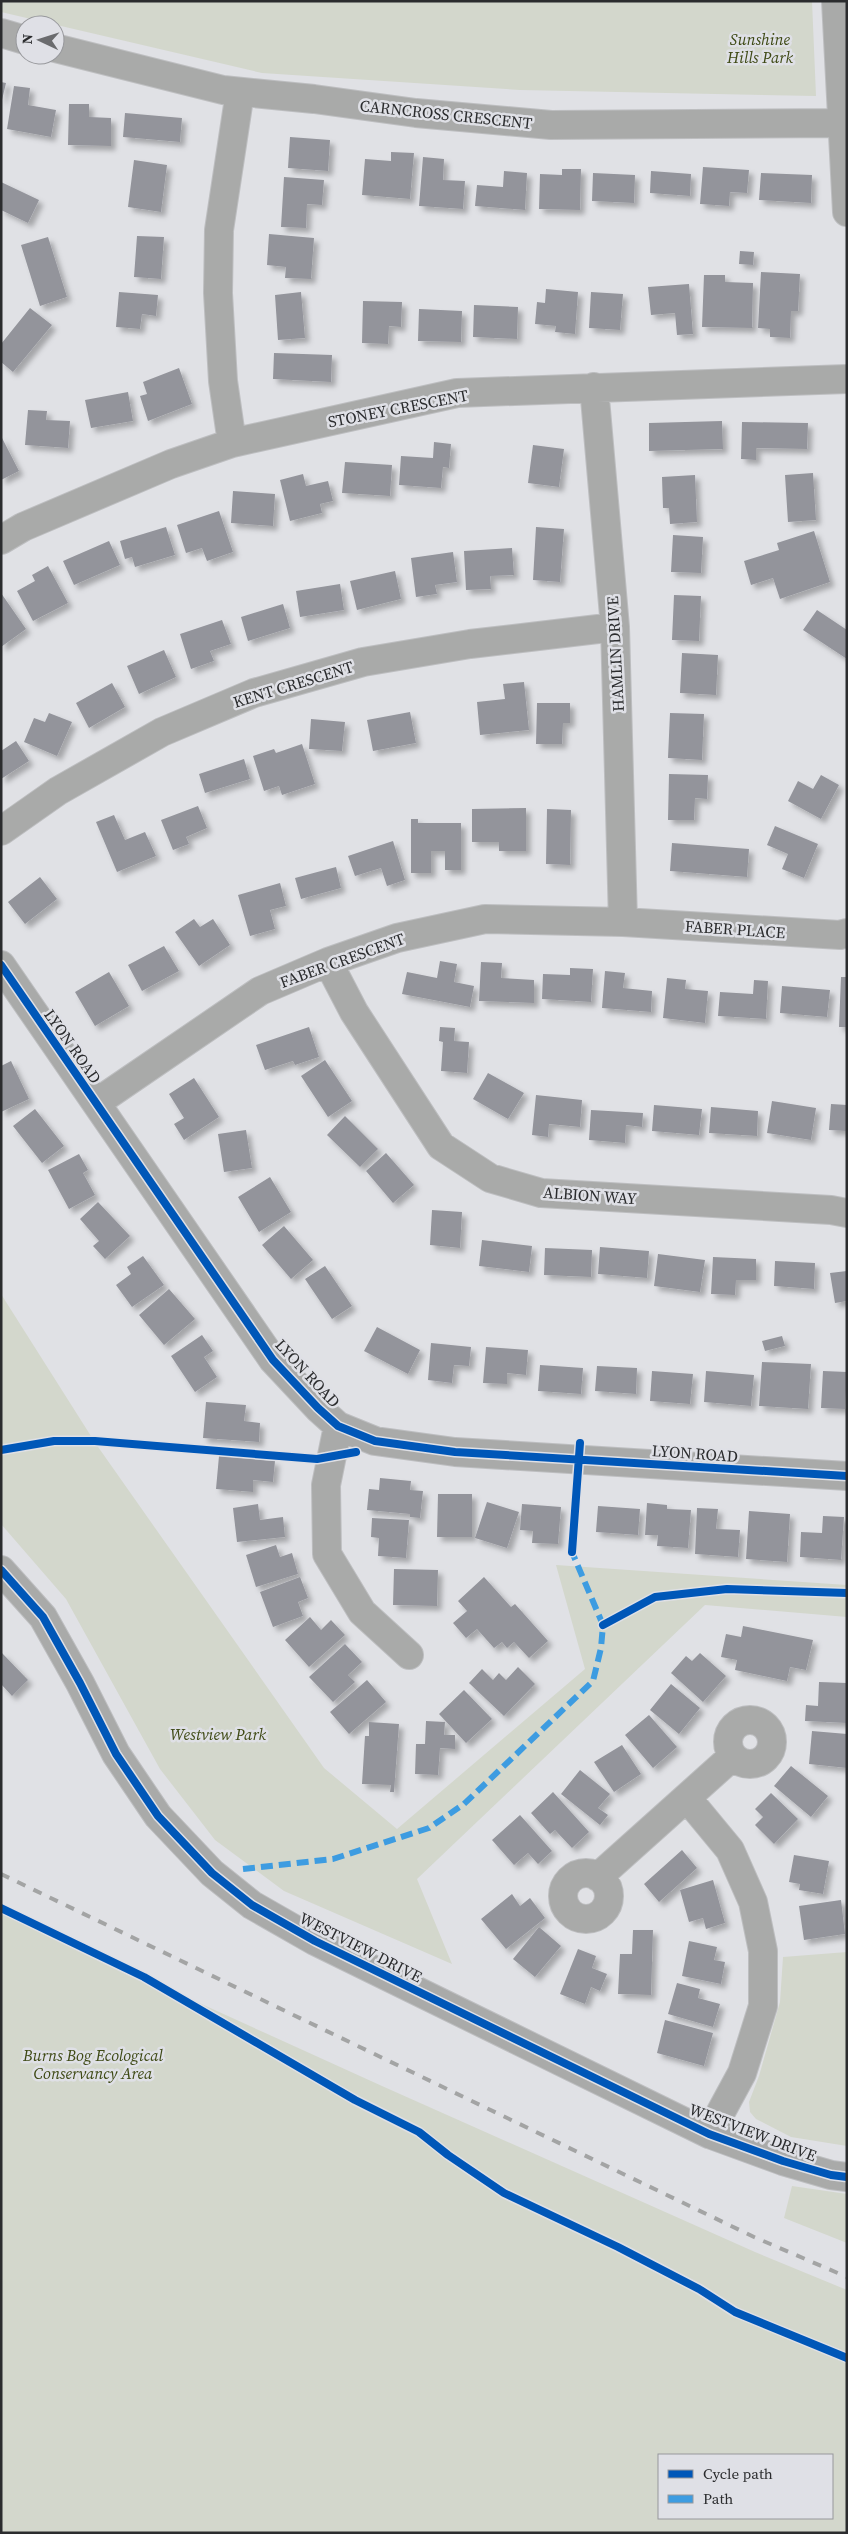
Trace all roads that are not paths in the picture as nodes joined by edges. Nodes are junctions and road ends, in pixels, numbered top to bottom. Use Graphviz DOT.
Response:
graph roads {
  1 [pos="836,1"];
  2 [pos="1,33"];
  3 [pos="15,37"];
  4 [pos="65,50"];
  5 [pos="240,92"];
  6 [pos="842,123"];
  7 [pos="847,212"];
  8 [pos="847,379"];
  9 [pos="594,388"];
  10 [pos="232,443"];
  11 [pos="1,540"];
  12 [pos="616,626"];
  13 [pos="1,831"];
  14 [pos="623,922"];
  15 [pos="847,933"];
  16 [pos="328,962"];
  17 [pos="1,965"];
  18 [pos="96,1103"];
  19 [pos="847,1214"];
  20 [pos="338,1426"];
  21 [pos="847,1476"];
  22 [pos="1,1570"];
  23 [pos="409,1655"];
  24 [pos="734,1756"];
  25 [pos="687,1798"];
  26 [pos="598,1877"];
  27 [pos="709,2134"];
  28 [pos="847,2177"];
  1 -- 6 [label="street"];
  2 -- 3 [label="street"];
  4 -- 5 [label="street, CARNCROSS CRESCENT"];
  5 -- 6 [label="street, CARNCROSS CRESCENT"];
  5 -- 10 [label="street"];
  6 -- 7 [label="street"];
  8 -- 9 [label="street, STONEY CRESCENT"];
  9 -- 10 [label="street, STONEY CRESCENT"];
  9 -- 12 [label="street, HAMLIN DRIVE"];
  10 -- 11 [label="street, STONEY CRESCENT"];
  12 -- 13 [label="street, KENT CRESCENT"];
  12 -- 14 [label="street, HAMLIN DRIVE"];
  14 -- 15 [label="street, FABER PLACE"];
  14 -- 16 [label="street, FABER CRESCENT"];
  16 -- 18 [label="street, FABER CRESCENT"];
  16 -- 19 [label="street, ALBION WAY"];
  17 -- 18 [label="street, LYON ROAD"];
  18 -- 20 [label="street, LYON ROAD"];
  20 -- 21 [label="street, LYON ROAD"];
  20 -- 23 [label="street"];
  22 -- 27 [label="street, WESTVIEW DRIVE"];
  24 -- 25 [label="street"];
  25 -- 26 [label="street"];
  25 -- 27 [label="street"];
  27 -- 28 [label="street, WESTVIEW DRIVE"];
}
